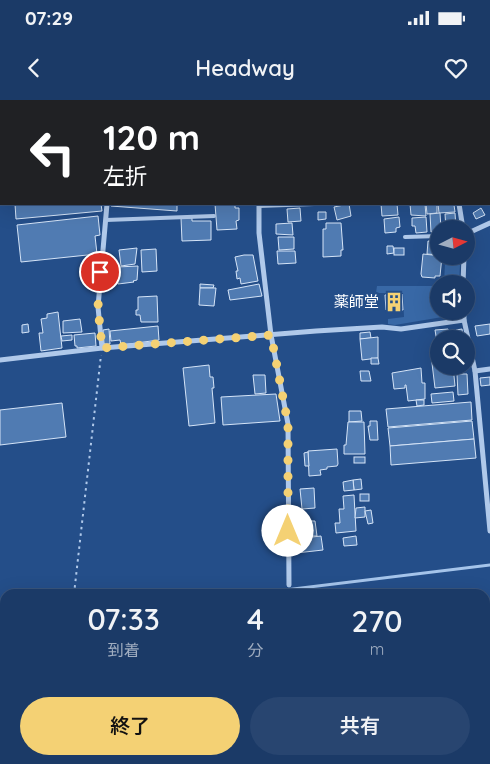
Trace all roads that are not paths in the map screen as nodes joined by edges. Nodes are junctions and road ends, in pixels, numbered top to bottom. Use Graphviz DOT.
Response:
graph roads {
  1 [pos="107,205"];
  2 [pos="259,205"];
  3 [pos="458,205"];
  4 [pos="214,216"];
  5 [pos="106,220"];
  6 [pos="461,220"];
  7 [pos="490,223"];
  8 [pos="475,230"];
  9 [pos="430,236"];
  10 [pos="405,237"];
  11 [pos="464,320"];
  12 [pos="466,330"];
  13 [pos="271,335"];
  14 [pos="102,348"];
  15 [pos="0,360"];
  16 [pos="490,369"];
  17 [pos="475,371"];
  18 [pos="490,531"];
  19 [pos="289,585"];
  1 -- 5 [label="street"];
  2 -- 13 [label="street"];
  3 -- 6 [label="street"];
  4 -- 5 [label="lane"];
  5 -- 14 [label="street"];
  7 -- 8 [label="street"];
  9 -- 10 [label="lane"];
  11 -- 12 [label="street"];
  11 -- 13 [label="street"];
  13 -- 14 [label="street"];
  13 -- 19 [label="street"];
  14 -- 15 [label="street"];
  16 -- 17 [label="street"];
  17 -- 18 [label="street"];
}
